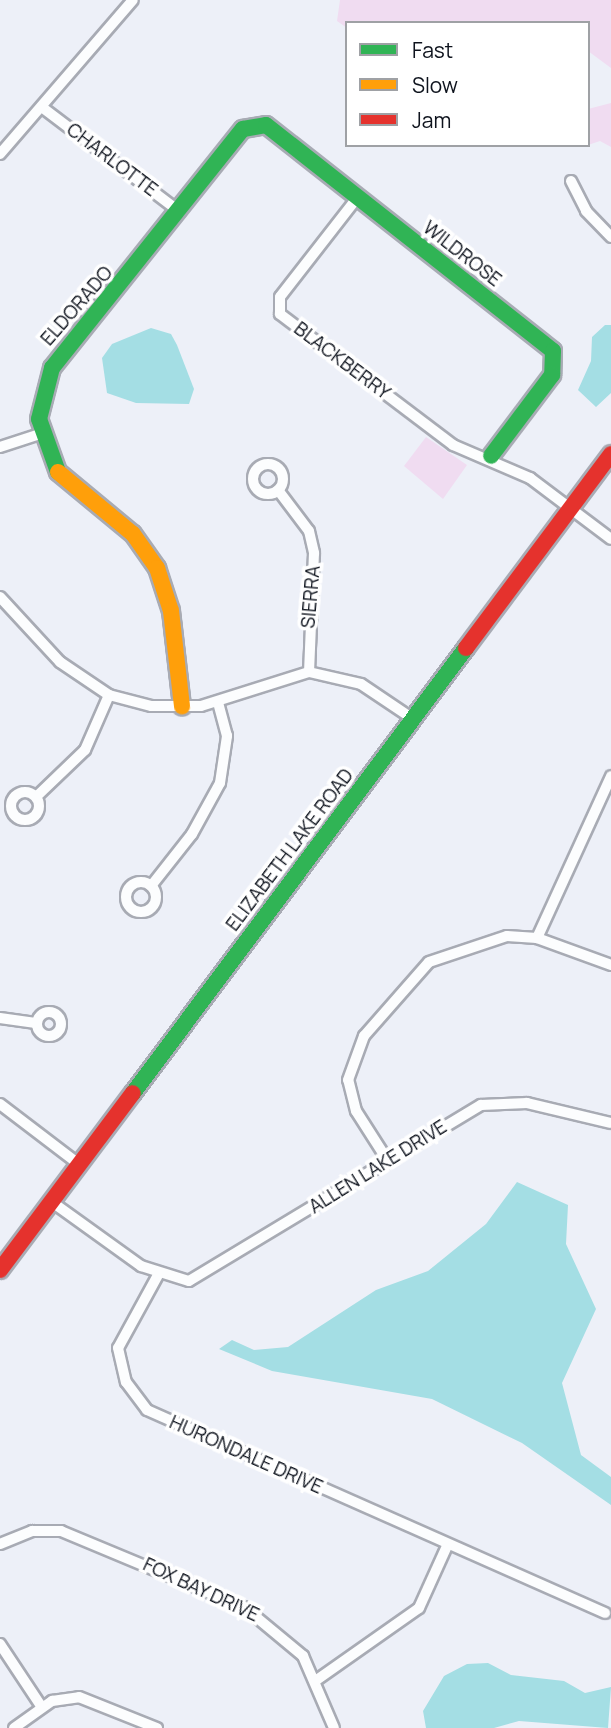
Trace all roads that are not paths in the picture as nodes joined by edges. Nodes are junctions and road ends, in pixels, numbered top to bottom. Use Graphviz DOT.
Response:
graph roads {
  1 [pos="133,0"];
  2 [pos="43,107"];
  3 [pos="251,122"];
  4 [pos="0,153"];
  5 [pos="571,181"];
  6 [pos="357,198"];
  7 [pos="180,212"];
  8 [pos="611,237"];
  9 [pos="40,434"];
  10 [pos="0,447"];
  11 [pos="611,454"];
  12 [pos="491,456"];
  13 [pos="278,490"];
  14 [pos="571,508"];
  15 [pos="611,539"];
  16 [pos="0,597"];
  17 [pos="309,672"];
  18 [pos="109,695"];
  19 [pos="218,702"];
  20 [pos="182,706"];
  21 [pos="413,719"];
  22 [pos="611,776"];
  23 [pos="36,797"];
  24 [pos="151,886"];
  25 [pos="537,938"];
  26 [pos="611,965"];
  27 [pos="0,1018"];
  28 [pos="36,1023"];
  29 [pos="0,1104"];
  30 [pos="611,1123"];
  31 [pos="388,1161"];
  32 [pos="80,1165"];
  33 [pos="52,1202"];
  34 [pos="0,1270"];
  35 [pos="158,1275"];
  36 [pos="0,1544"];
  37 [pos="447,1546"];
  38 [pos="604,1613"];
  39 [pos="0,1644"];
  40 [pos="318,1679"];
  41 [pos="41,1706"];
  42 [pos="14,1728"];
  43 [pos="157,1728"];
  44 [pos="334,1728"];
  1 -- 2 [label="street"];
  2 -- 4 [label="street"];
  2 -- 7 [label="street, CHARLOTTE"];
  3 -- 6 [label="street, WILDROSE"];
  3 -- 7 [label="street, ELDORADO"];
  5 -- 8 [label="street"];
  6 -- 12 [label="street, WILDROSE"];
  6 -- 12 [label="street, BLACKBERRY"];
  7 -- 9 [label="street, ELDORADO"];
  9 -- 10 [label="street"];
  9 -- 20 [label="street"];
  11 -- 14 [label="street, ELIZABETH LAKE ROAD"];
  12 -- 14 [label="street"];
  13 -- 17 [label="street, SIERRA"];
  14 -- 15 [label="street"];
  14 -- 21 [label="street, ELIZABETH LAKE ROAD"];
  16 -- 18 [label="street"];
  17 -- 19 [label="street"];
  17 -- 21 [label="street"];
  18 -- 20 [label="street"];
  18 -- 23 [label="street"];
  19 -- 20 [label="street"];
  19 -- 24 [label="street"];
  21 -- 32 [label="street, ELIZABETH LAKE ROAD"];
  22 -- 25 [label="street"];
  25 -- 26 [label="street"];
  25 -- 31 [label="street"];
  27 -- 28 [label="street"];
  29 -- 32 [label="street"];
  30 -- 31 [label="street, ALLEN LAKE DRIVE"];
  31 -- 35 [label="street, ALLEN LAKE DRIVE"];
  32 -- 33 [label="street, ELIZABETH LAKE ROAD"];
  33 -- 34 [label="street, ELIZABETH LAKE ROAD"];
  33 -- 35 [label="street"];
  35 -- 37 [label="street, HURONDALE DRIVE"];
  36 -- 40 [label="street, FOX BAY DRIVE"];
  37 -- 38 [label="street, HURONDALE DRIVE"];
  37 -- 40 [label="street"];
  39 -- 41 [label="street"];
  40 -- 44 [label="street, FOX BAY DRIVE"];
  41 -- 42 [label="street"];
  41 -- 43 [label="street"];
}
